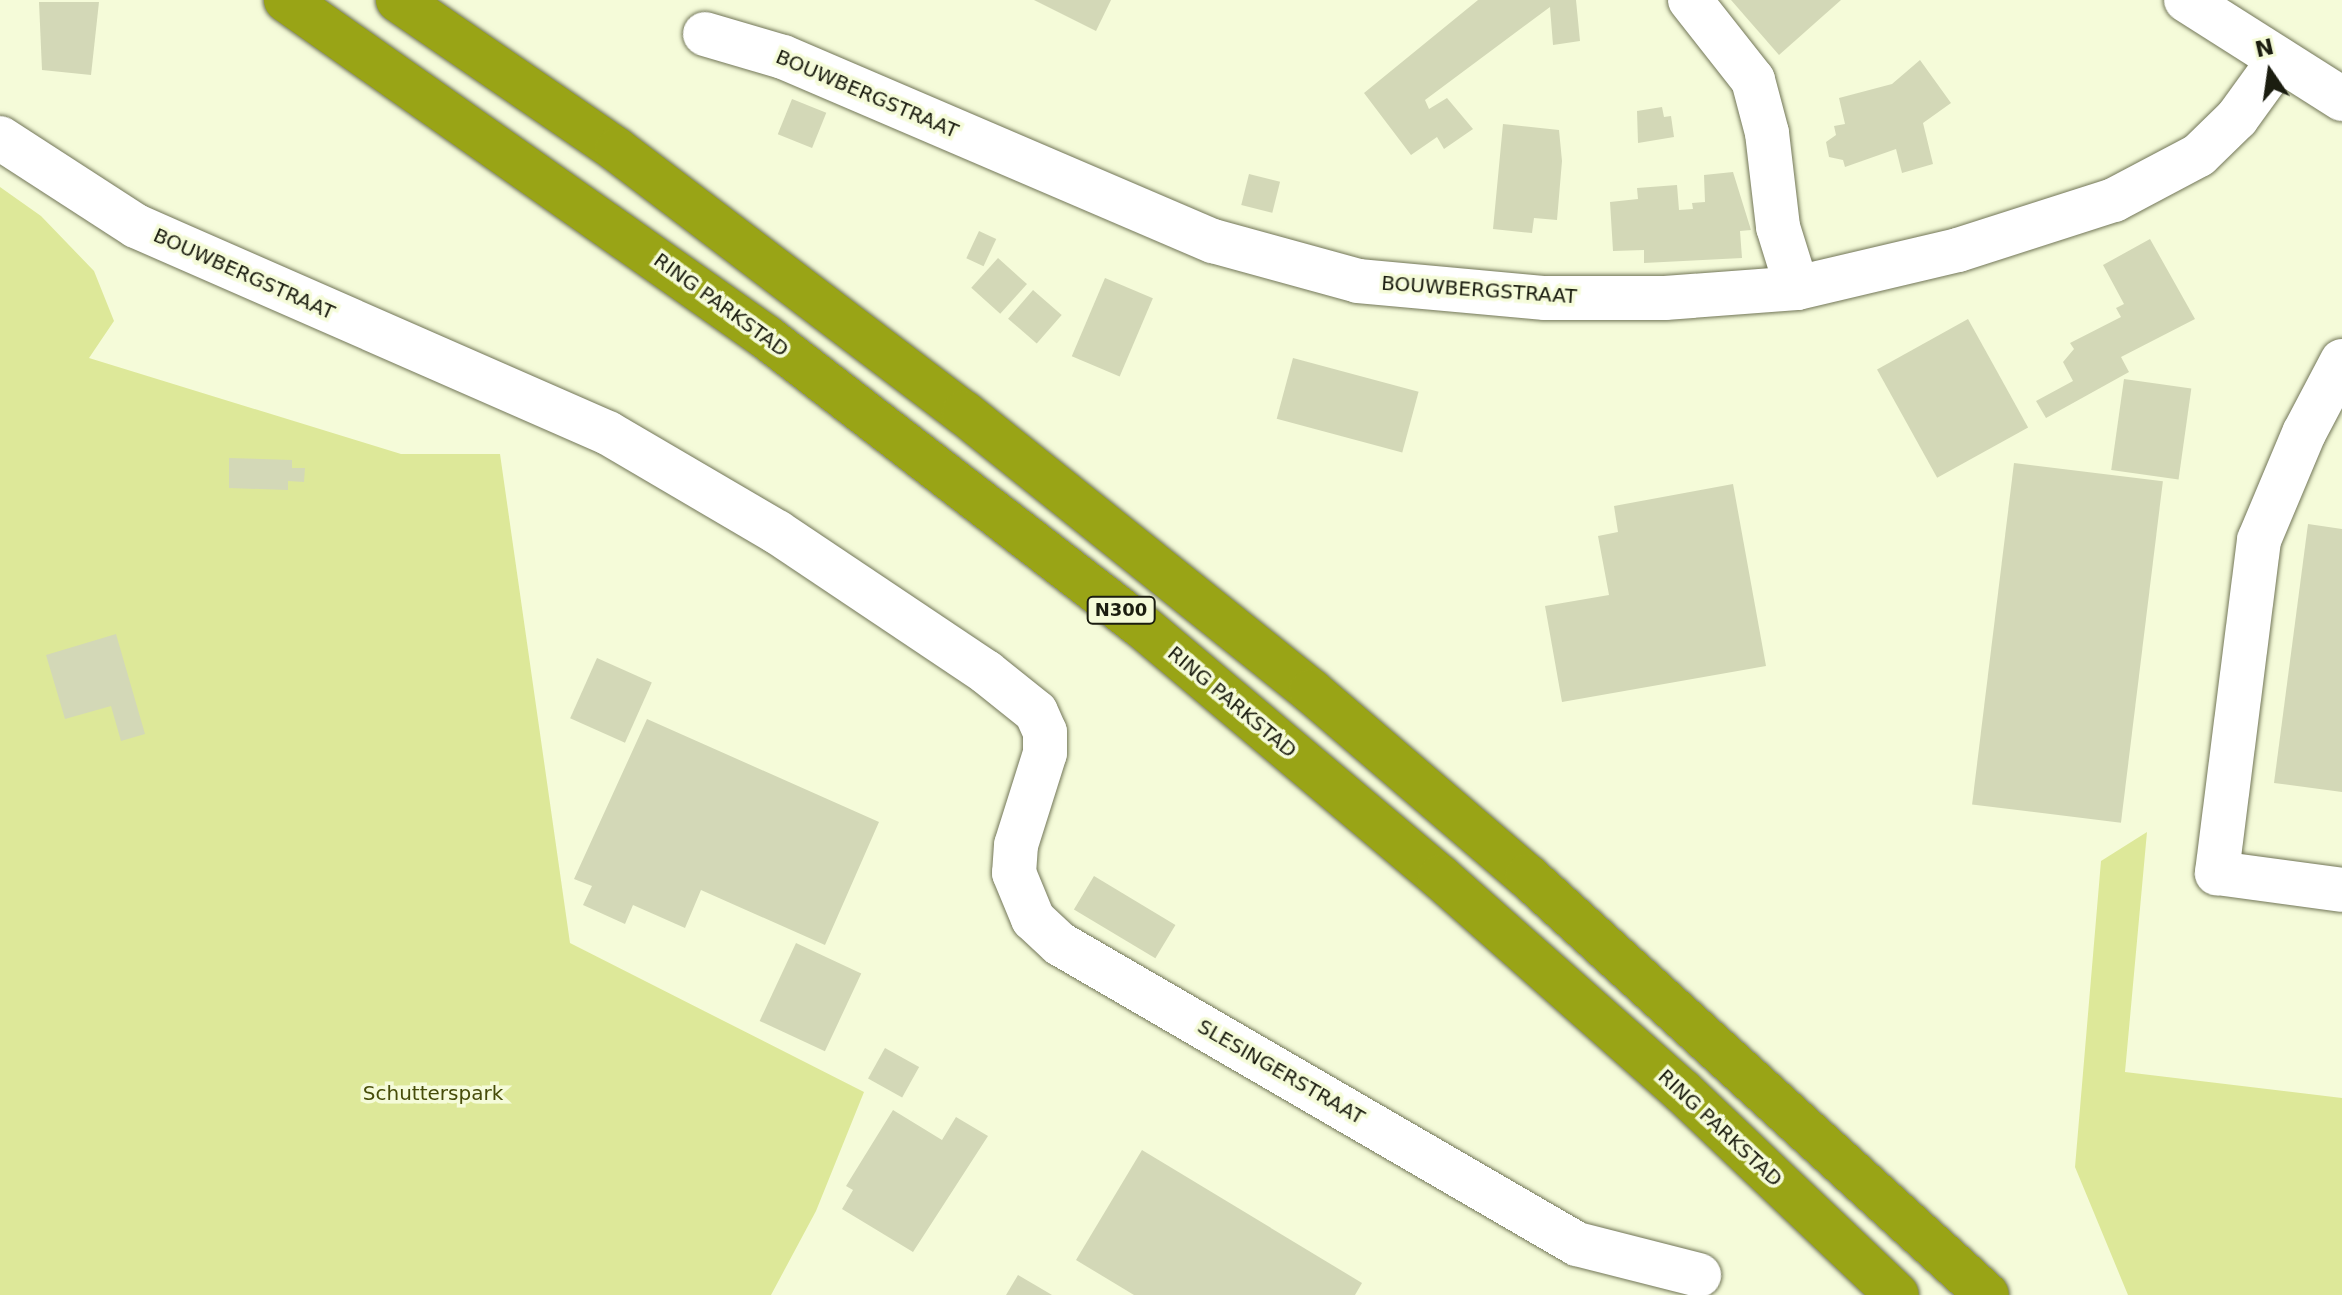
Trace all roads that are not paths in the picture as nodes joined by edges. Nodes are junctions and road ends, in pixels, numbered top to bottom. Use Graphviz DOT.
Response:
graph roads {
  1 [pos="286,0"];
  2 [pos="398,0"];
  3 [pos="1690,0"];
  4 [pos="2186,0"];
  5 [pos="705,34"];
  6 [pos="2279,60"];
  7 [pos="2342,99"];
  8 [pos="0,138"];
  9 [pos="1797,288"];
  10 [pos="2342,361"];
  11 [pos="1045,753"];
  12 [pos="2342,890"];
  13 [pos="1699,1275"];
  14 [pos="1897,1295"];
  15 [pos="1987,1295"];
  1 -- 14 [label="highway, RING PARKSTAD / N300"];
  2 -- 15 [label="highway, N300"];
  3 -- 9 [label="street"];
  4 -- 6 [label="street"];
  5 -- 9 [label="street, BOUWBERGSTRAAT"];
  6 -- 7 [label="street"];
  6 -- 9 [label="street, BOUWBERGSTRAAT"];
  8 -- 11 [label="street, BOUWBERGSTRAAT"];
  10 -- 12 [label="street"];
  11 -- 13 [label="street, SLESINGERSTRAAT"];
}
